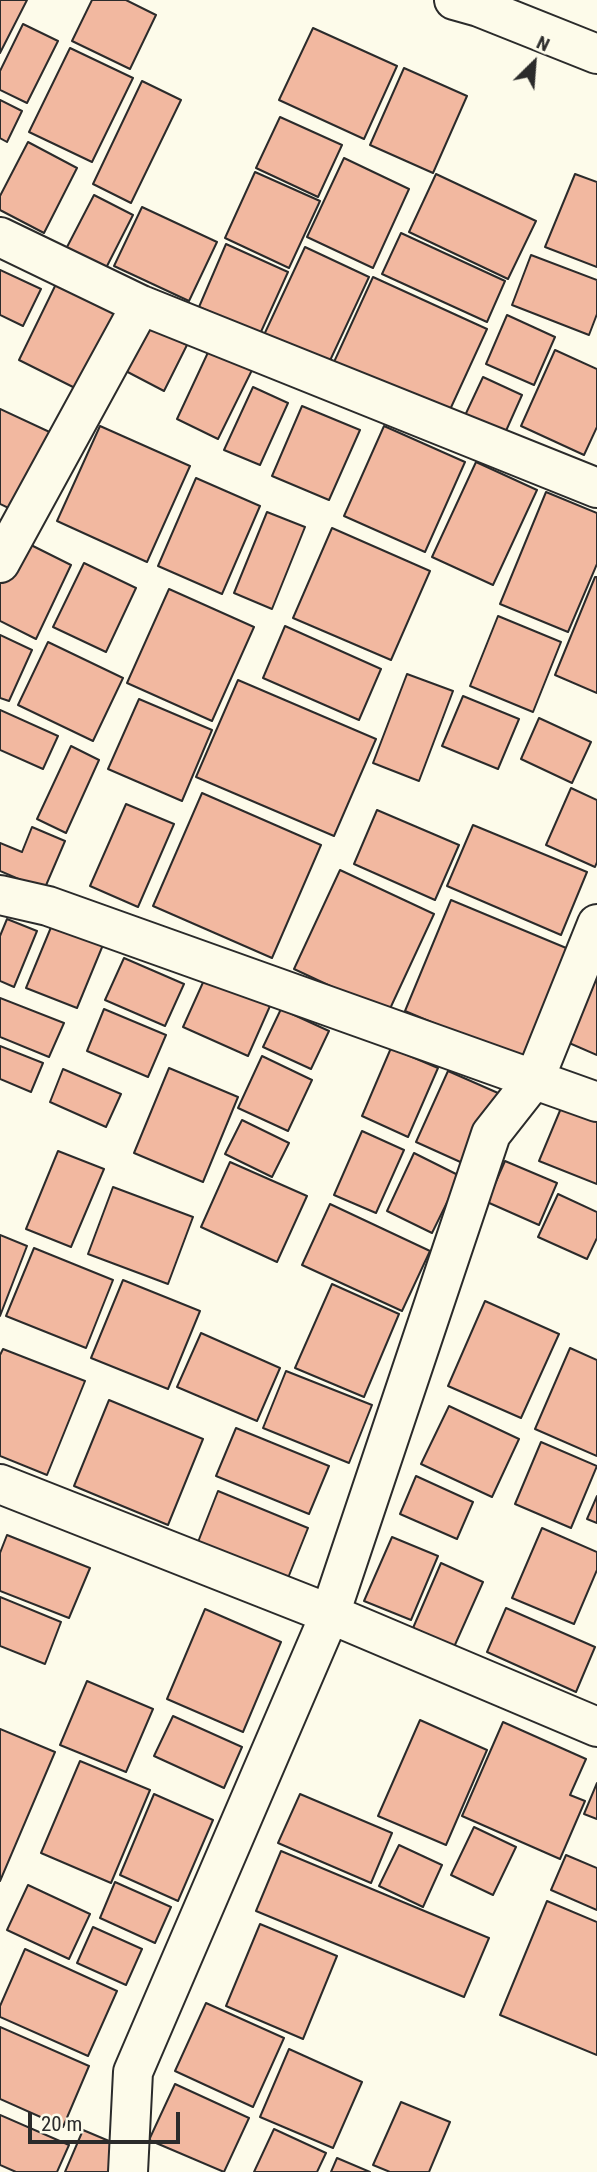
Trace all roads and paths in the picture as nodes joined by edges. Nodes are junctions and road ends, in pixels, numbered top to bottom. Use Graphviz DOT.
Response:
graph roads {
  1 [pos="472,2"];
  2 [pos="597,54"];
  3 [pos="0,237"];
  4 [pos="141,305"];
  5 [pos="597,488"];
  6 [pos="0,563"];
  7 [pos="0,895"];
  8 [pos="597,924"];
  9 [pos="535,1078"];
  10 [pos="597,1102"];
  11 [pos="0,1484"];
  12 [pos="330,1614"];
  13 [pos="597,1727"];
  14 [pos="128,2172"];
  1 -- 2 [label="street"];
  3 -- 4 [label="street"];
  4 -- 5 [label="street"];
  4 -- 6 [label="street"];
  7 -- 9 [label="street"];
  8 -- 9 [label="street"];
  9 -- 10 [label="street"];
  9 -- 12 [label="street"];
  11 -- 12 [label="street"];
  12 -- 13 [label="street"];
  12 -- 14 [label="street"];
}
